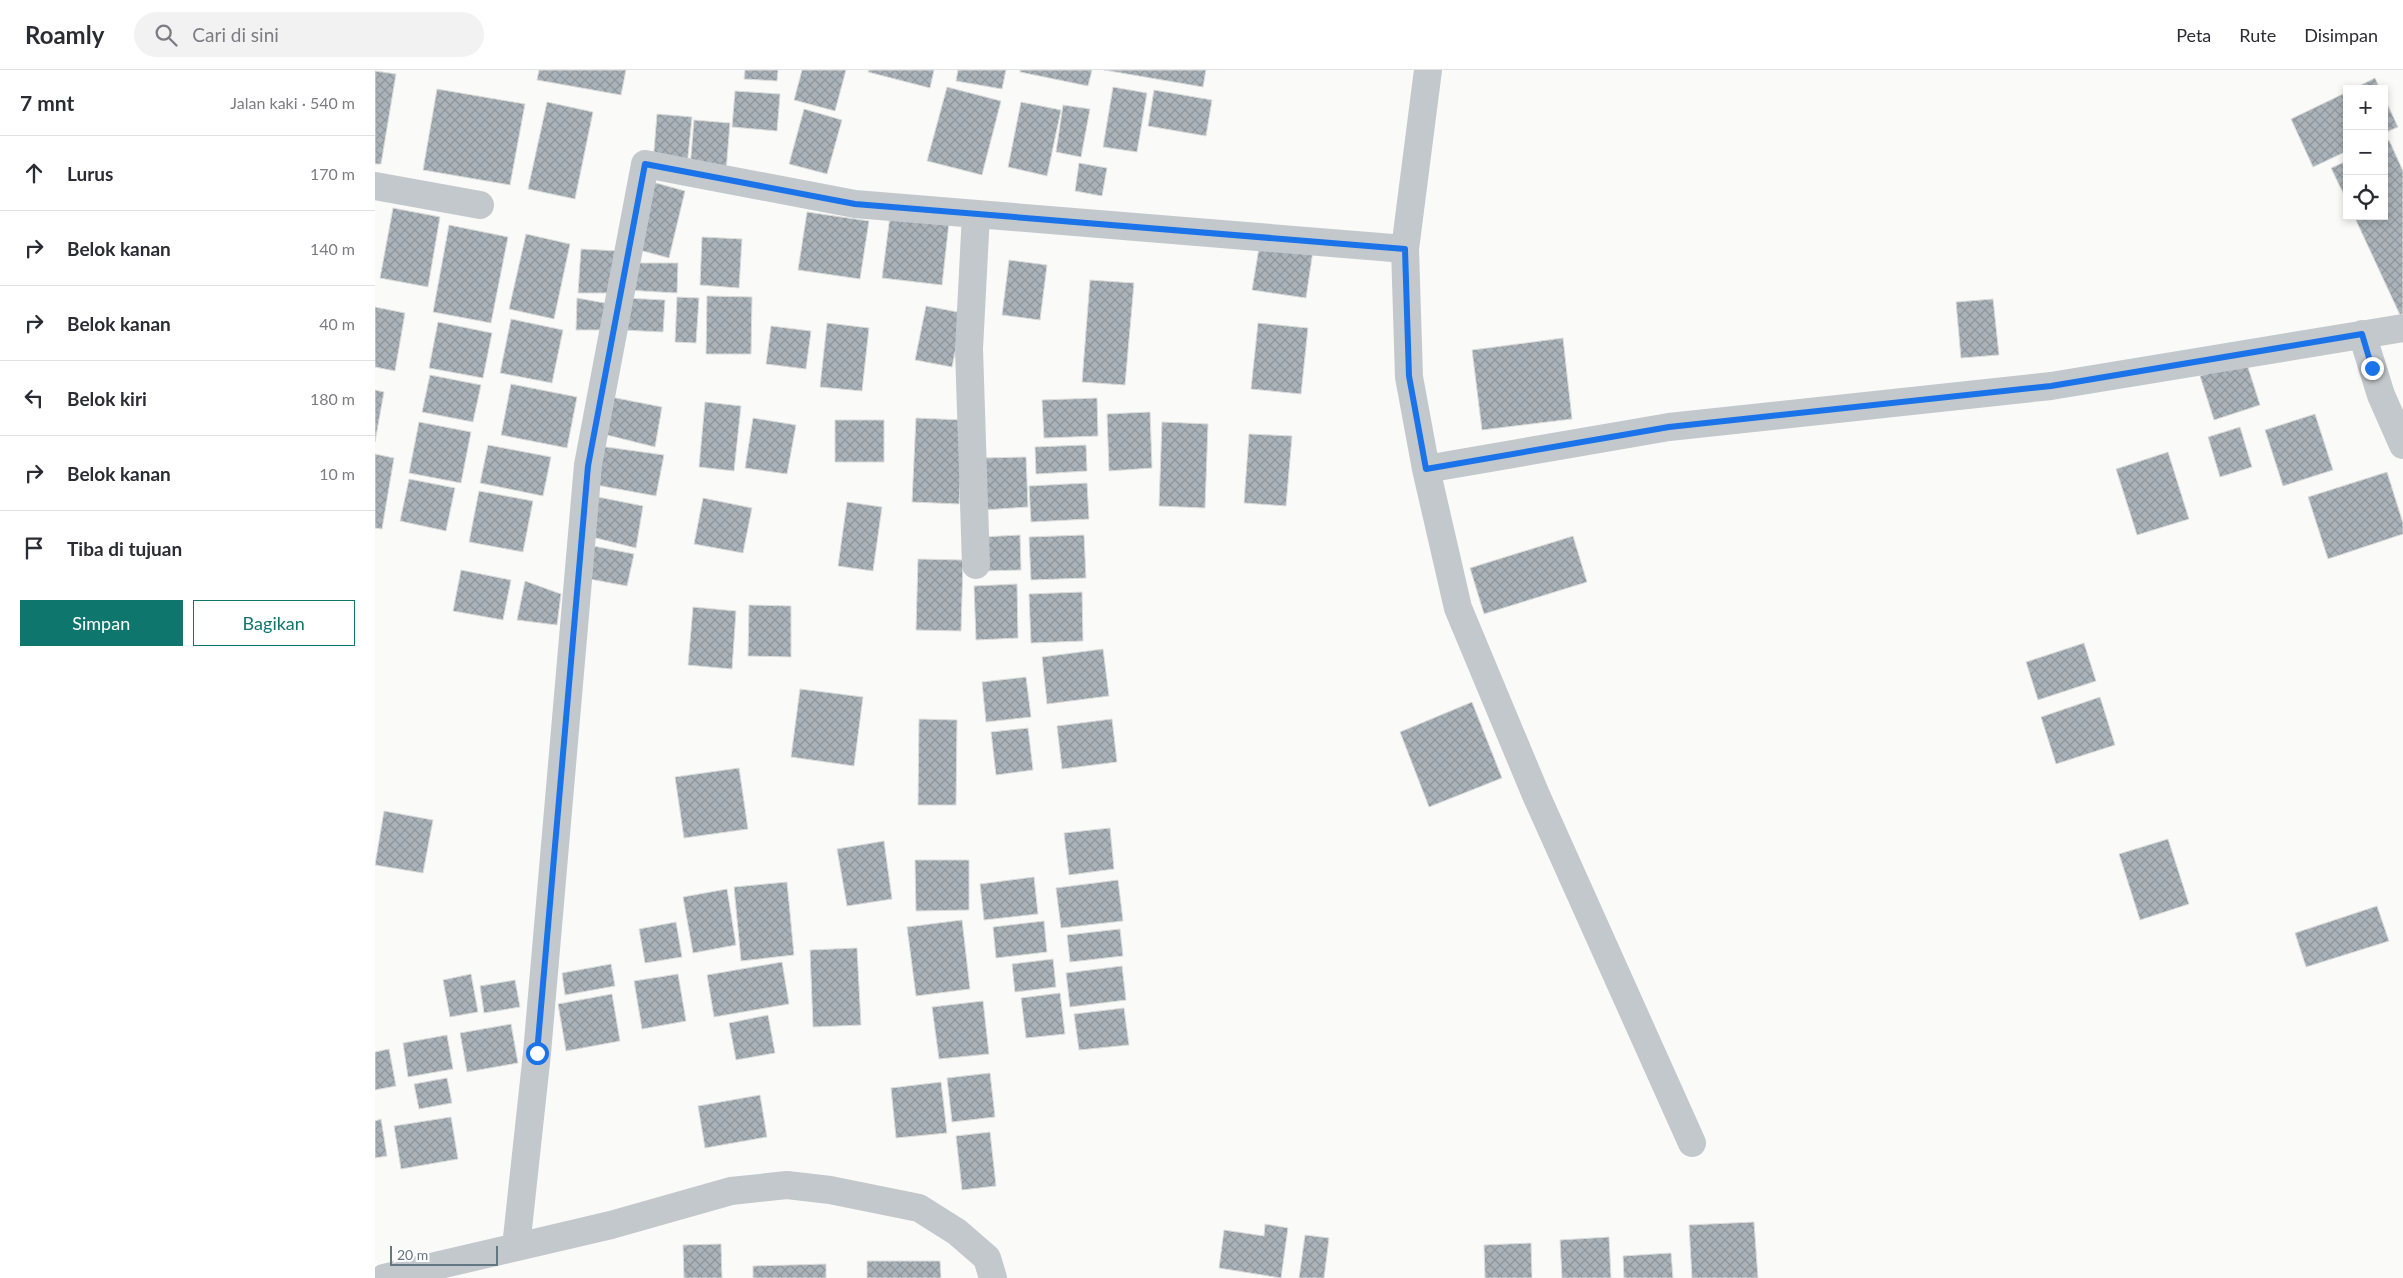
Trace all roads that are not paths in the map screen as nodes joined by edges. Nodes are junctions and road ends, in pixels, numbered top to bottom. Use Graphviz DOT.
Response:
graph roads {
  1 [pos="1427,70"];
  2 [pos="375,186"];
  3 [pos="480,205"];
  4 [pos="976,214"];
  5 [pos="1405,249"];
  6 [pos="2403,328"];
  7 [pos="2362,334"];
  8 [pos="2403,445"];
  9 [pos="1426,469"];
  10 [pos="976,566"];
  11 [pos="1692,1143"];
  12 [pos="516,1247"];
  13 [pos="384,1278"];
  14 [pos="993,1278"];
  1 -- 5 [label="street"];
  2 -- 3 [label="street"];
  4 -- 5 [label="street"];
  4 -- 10 [label="street"];
  4 -- 12 [label="street"];
  5 -- 9 [label="street"];
  6 -- 7 [label="street"];
  7 -- 8 [label="street"];
  7 -- 9 [label="street"];
  9 -- 11 [label="street"];
  12 -- 13 [label="street"];
  12 -- 14 [label="street"];
}
